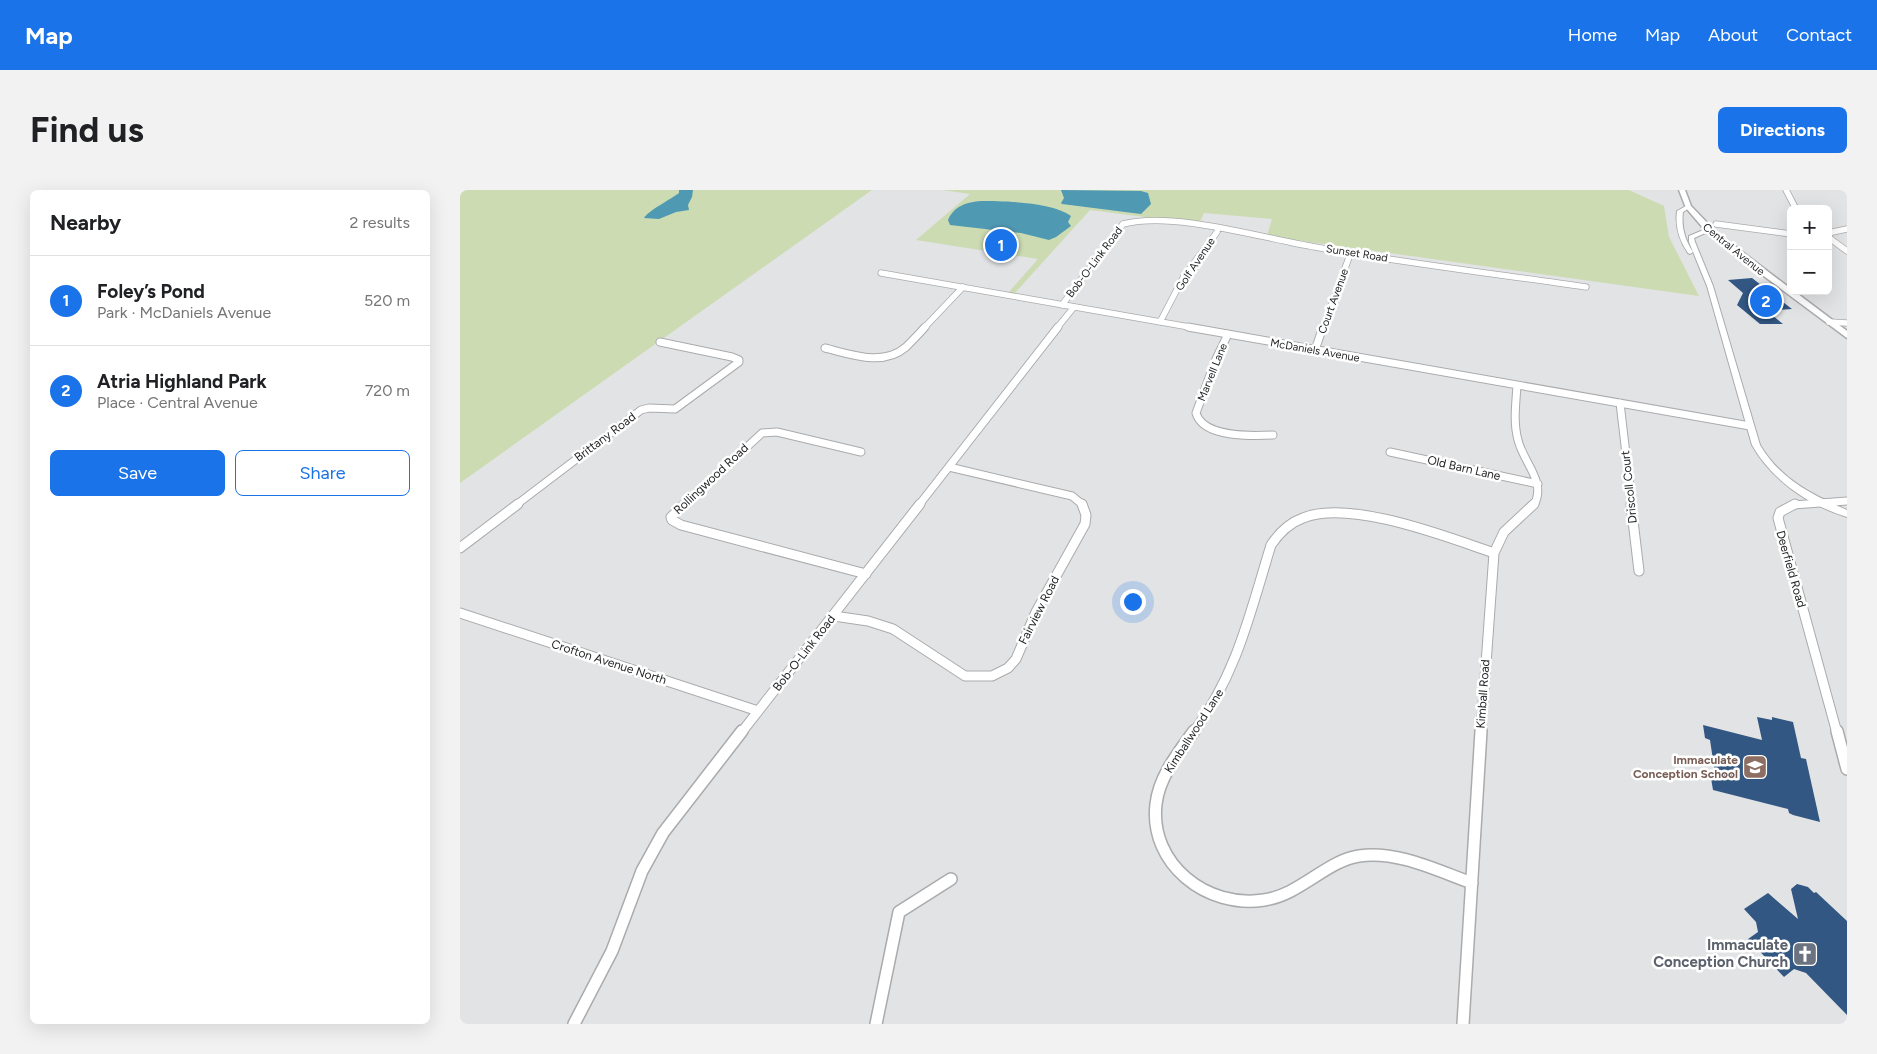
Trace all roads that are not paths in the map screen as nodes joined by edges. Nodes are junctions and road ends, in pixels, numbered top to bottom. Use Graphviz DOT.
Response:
graph roads {
  1 [pos="1682,190"];
  2 [pos="1786,190"];
  3 [pos="1794,205"];
  4 [pos="1688,207"];
  5 [pos="1128,221"];
  6 [pos="1716,224"];
  7 [pos="1847,229"];
  8 [pos="1708,230"];
  9 [pos="1832,231"];
  10 [pos="1217,232"];
  11 [pos="1787,233"];
  12 [pos="1832,241"];
  13 [pos="1832,245"];
  14 [pos="1838,247"];
  15 [pos="1847,250"];
  16 [pos="1351,252"];
  17 [pos="1698,262"];
  18 [pos="881,273"];
  19 [pos="963,287"];
  20 [pos="1586,287"];
  21 [pos="1062,305"];
  22 [pos="1074,307"];
  23 [pos="1160,322"];
  24 [pos="1829,322"];
  25 [pos="1847,323"];
  26 [pos="1228,334"];
  27 [pos="1847,335"];
  28 [pos="660,342"];
  29 [pos="825,348"];
  30 [pos="1315,350"];
  31 [pos="1517,385"];
  32 [pos="1620,403"];
  33 [pos="1750,426"];
  34 [pos="1273,435"];
  35 [pos="861,452"];
  36 [pos="1390,452"];
  37 [pos="949,467"];
  38 [pos="1538,484"];
  39 [pos="1847,500"];
  40 [pos="1823,503"];
  41 [pos="1847,514"];
  42 [pos="460,548"];
  43 [pos="1494,553"];
  44 [pos="1638,571"];
  45 [pos="866,574"];
  46 [pos="460,613"];
  47 [pos="834,616"];
  48 [pos="758,711"];
  49 [pos="1847,769"];
  50 [pos="951,879"];
  51 [pos="1472,883"];
  52 [pos="574,1024"];
  53 [pos="876,1024"];
  54 [pos="1463,1024"];
  1 -- 4 [label="main road, Central Avenue"];
  2 -- 3 [label="street"];
  4 -- 8 [label="main road, Central Avenue"];
  4 -- 17 [label="street"];
  5 -- 16 [label="street, Sunset Road"];
  5 -- 21 [label="street, Bob-O-Link Road"];
  6 -- 11 [label="street"];
  7 -- 9 [label="street"];
  8 -- 17 [label="street"];
  8 -- 24 [label="main road, Central Avenue"];
  10 -- 23 [label="street, Golf Avenue"];
  12 -- 14 [label="street"];
  13 -- 14 [label="street"];
  14 -- 15 [label="street"];
  16 -- 20 [label="street, Sunset Road"];
  16 -- 30 [label="street, Court Avenue"];
  17 -- 33 [label="street"];
  18 -- 19 [label="street, McDaniels Avenue"];
  19 -- 21 [label="street, McDaniels Avenue"];
  19 -- 29 [label="street"];
  21 -- 22 [label="street, McDaniels Avenue"];
  22 -- 23 [label="street, McDaniels Avenue"];
  22 -- 37 [label="street, Bob-O-Link Road"];
  23 -- 26 [label="street, McDaniels Avenue"];
  24 -- 25 [label="street"];
  24 -- 27 [label="main road, Central Avenue"];
  26 -- 30 [label="street, McDaniels Avenue"];
  26 -- 34 [label="street, Marvell Lane"];
  28 -- 42 [label="street, Brittany Road"];
  30 -- 31 [label="street, McDaniels Avenue"];
  31 -- 32 [label="street, McDaniels Avenue"];
  31 -- 38 [label="street"];
  32 -- 33 [label="street, McDaniels Avenue"];
  32 -- 44 [label="street, Driscoll Court"];
  33 -- 40 [label="street"];
  35 -- 45 [label="street, Rollingwood Road"];
  36 -- 38 [label="street, Old Barn Lane"];
  37 -- 45 [label="street, Bob-O-Link Road"];
  37 -- 47 [label="street, Fairview Road"];
  38 -- 43 [label="street, Kimball Road"];
  39 -- 40 [label="street, Deerfield Road"];
  40 -- 41 [label="street"];
  40 -- 49 [label="street, Deerfield Road"];
  43 -- 51 [label="street, Kimball Road"];
  43 -- 51 [label="street, Kimballwood Lane"];
  45 -- 47 [label="street, Bob-O-Link Road"];
  46 -- 48 [label="street, Crofton Avenue North"];
  47 -- 48 [label="street, Bob-O-Link Road"];
  48 -- 52 [label="street, Bob-O-Link Road"];
  50 -- 53 [label="street"];
  51 -- 54 [label="street, Kimball Road"];
}
